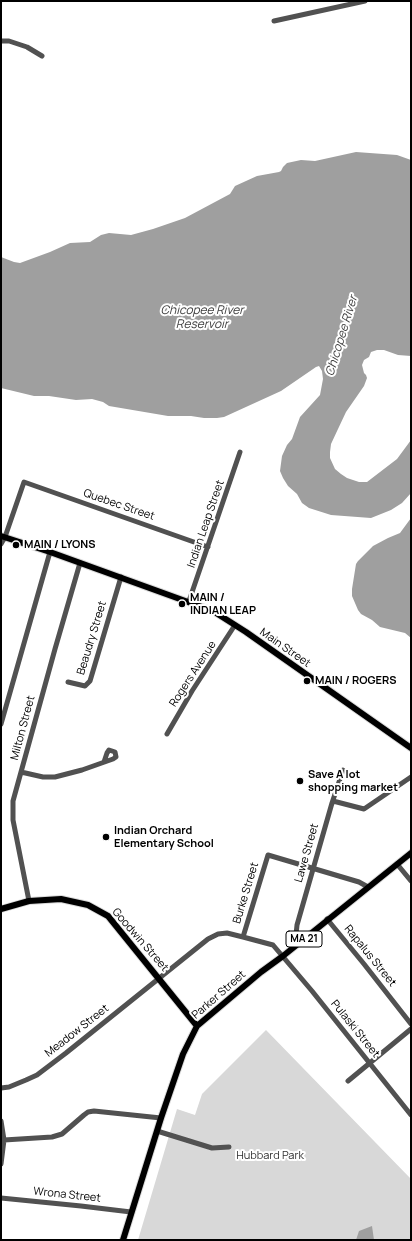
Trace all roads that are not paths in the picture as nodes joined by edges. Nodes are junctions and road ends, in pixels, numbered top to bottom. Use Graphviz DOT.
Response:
graph roads {
  1 [pos="365,1"];
  2 [pos="274,21"];
  3 [pos="1,41"];
  4 [pos="42,56"];
  5 [pos="240,452"];
  6 [pos="3,537"];
  7 [pos="1,544"];
  8 [pos="208,547"];
  9 [pos="50,552"];
  10 [pos="80,563"];
  11 [pos="121,578"];
  12 [pos="189,602"];
  13 [pos="236,626"];
  14 [pos="68,682"];
  15 [pos="1,724"];
  16 [pos="167,734"];
  17 [pos="411,748"];
  18 [pos="104,762"];
  19 [pos="343,770"];
  20 [pos="21,772"];
  21 [pos="411,777"];
  22 [pos="332,801"];
  23 [pos="411,853"];
  24 [pos="397,864"];
  25 [pos="313,868"];
  26 [pos="411,881"];
  27 [pos="368,887"];
  28 [pos="29,901"];
  29 [pos="1,909"];
  30 [pos="327,919"];
  31 [pos="243,937"];
  32 [pos="299,943"];
  33 [pos="283,956"];
  34 [pos="159,978"];
  35 [pos="411,1024"];
  36 [pos="198,1026"];
  37 [pos="411,1029"];
  38 [pos="370,1063"];
  39 [pos="348,1081"];
  40 [pos="1,1088"];
  41 [pos="411,1115"];
  42 [pos="161,1118"];
  43 [pos="1,1121"];
  44 [pos="157,1131"];
  45 [pos="4,1140"];
  46 [pos="229,1147"];
  47 [pos="1,1164"];
  48 [pos="1,1198"];
  49 [pos="131,1212"];
  50 [pos="123,1240"];
  1 -- 2 [label="street"];
  3 -- 4 [label="street"];
  5 -- 8 [label="street, Indian Leap Street"];
  6 -- 7 [label="street"];
  6 -- 8 [label="street, Quebec Street"];
  6 -- 9 [label="main road, Main Street"];
  8 -- 12 [label="street, Indian Leap Street"];
  9 -- 10 [label="main road, Main Street"];
  9 -- 15 [label="street"];
  10 -- 11 [label="main road, Main Street"];
  10 -- 20 [label="street, Milton Street"];
  11 -- 12 [label="main road, Main Street"];
  11 -- 14 [label="street, Beaudry Street"];
  12 -- 13 [label="main road, Main Street"];
  13 -- 16 [label="street, Rogers Avenue"];
  13 -- 17 [label="main road, Main Street"];
  18 -- 20 [label="street"];
  19 -- 22 [label="street, Lawe Street"];
  20 -- 28 [label="street, Milton Street"];
  21 -- 22 [label="street"];
  22 -- 25 [label="street, Lawe Street"];
  23 -- 24 [label="main road, Parker Street / MA 21"];
  24 -- 26 [label="street"];
  24 -- 27 [label="main road, Parker Street / MA 21"];
  25 -- 27 [label="street"];
  25 -- 31 [label="street, Burke Street"];
  25 -- 32 [label="street, Lawe Street"];
  27 -- 30 [label="main road, Parker Street / MA 21"];
  28 -- 29 [label="main road, Goodwin Street"];
  28 -- 34 [label="main road, Goodwin Street"];
  30 -- 32 [label="main road, Parker Street / MA 21"];
  30 -- 35 [label="street, Rapalus Street"];
  31 -- 33 [label="street, Pulaski Street"];
  31 -- 34 [label="street, Meadow Street"];
  32 -- 33 [label="main road, Parker Street / MA 21"];
  33 -- 36 [label="main road, Parker Street / MA 21"];
  33 -- 38 [label="street, Pulaski Street"];
  34 -- 36 [label="main road, Goodwin Street"];
  34 -- 40 [label="street, Meadow Street"];
  36 -- 42 [label="main road, Parker Street / MA 21"];
  37 -- 38 [label="street"];
  38 -- 39 [label="street"];
  38 -- 41 [label="street, Pulaski Street"];
  42 -- 44 [label="main road, Parker Street / MA 21"];
  42 -- 45 [label="street"];
  43 -- 45 [label="street"];
  44 -- 46 [label="street"];
  44 -- 49 [label="main road, Parker Street / MA 21"];
  45 -- 47 [label="street"];
  48 -- 49 [label="street, Wrona Street"];
  49 -- 50 [label="main road, Parker Street / MA 21"];
}
